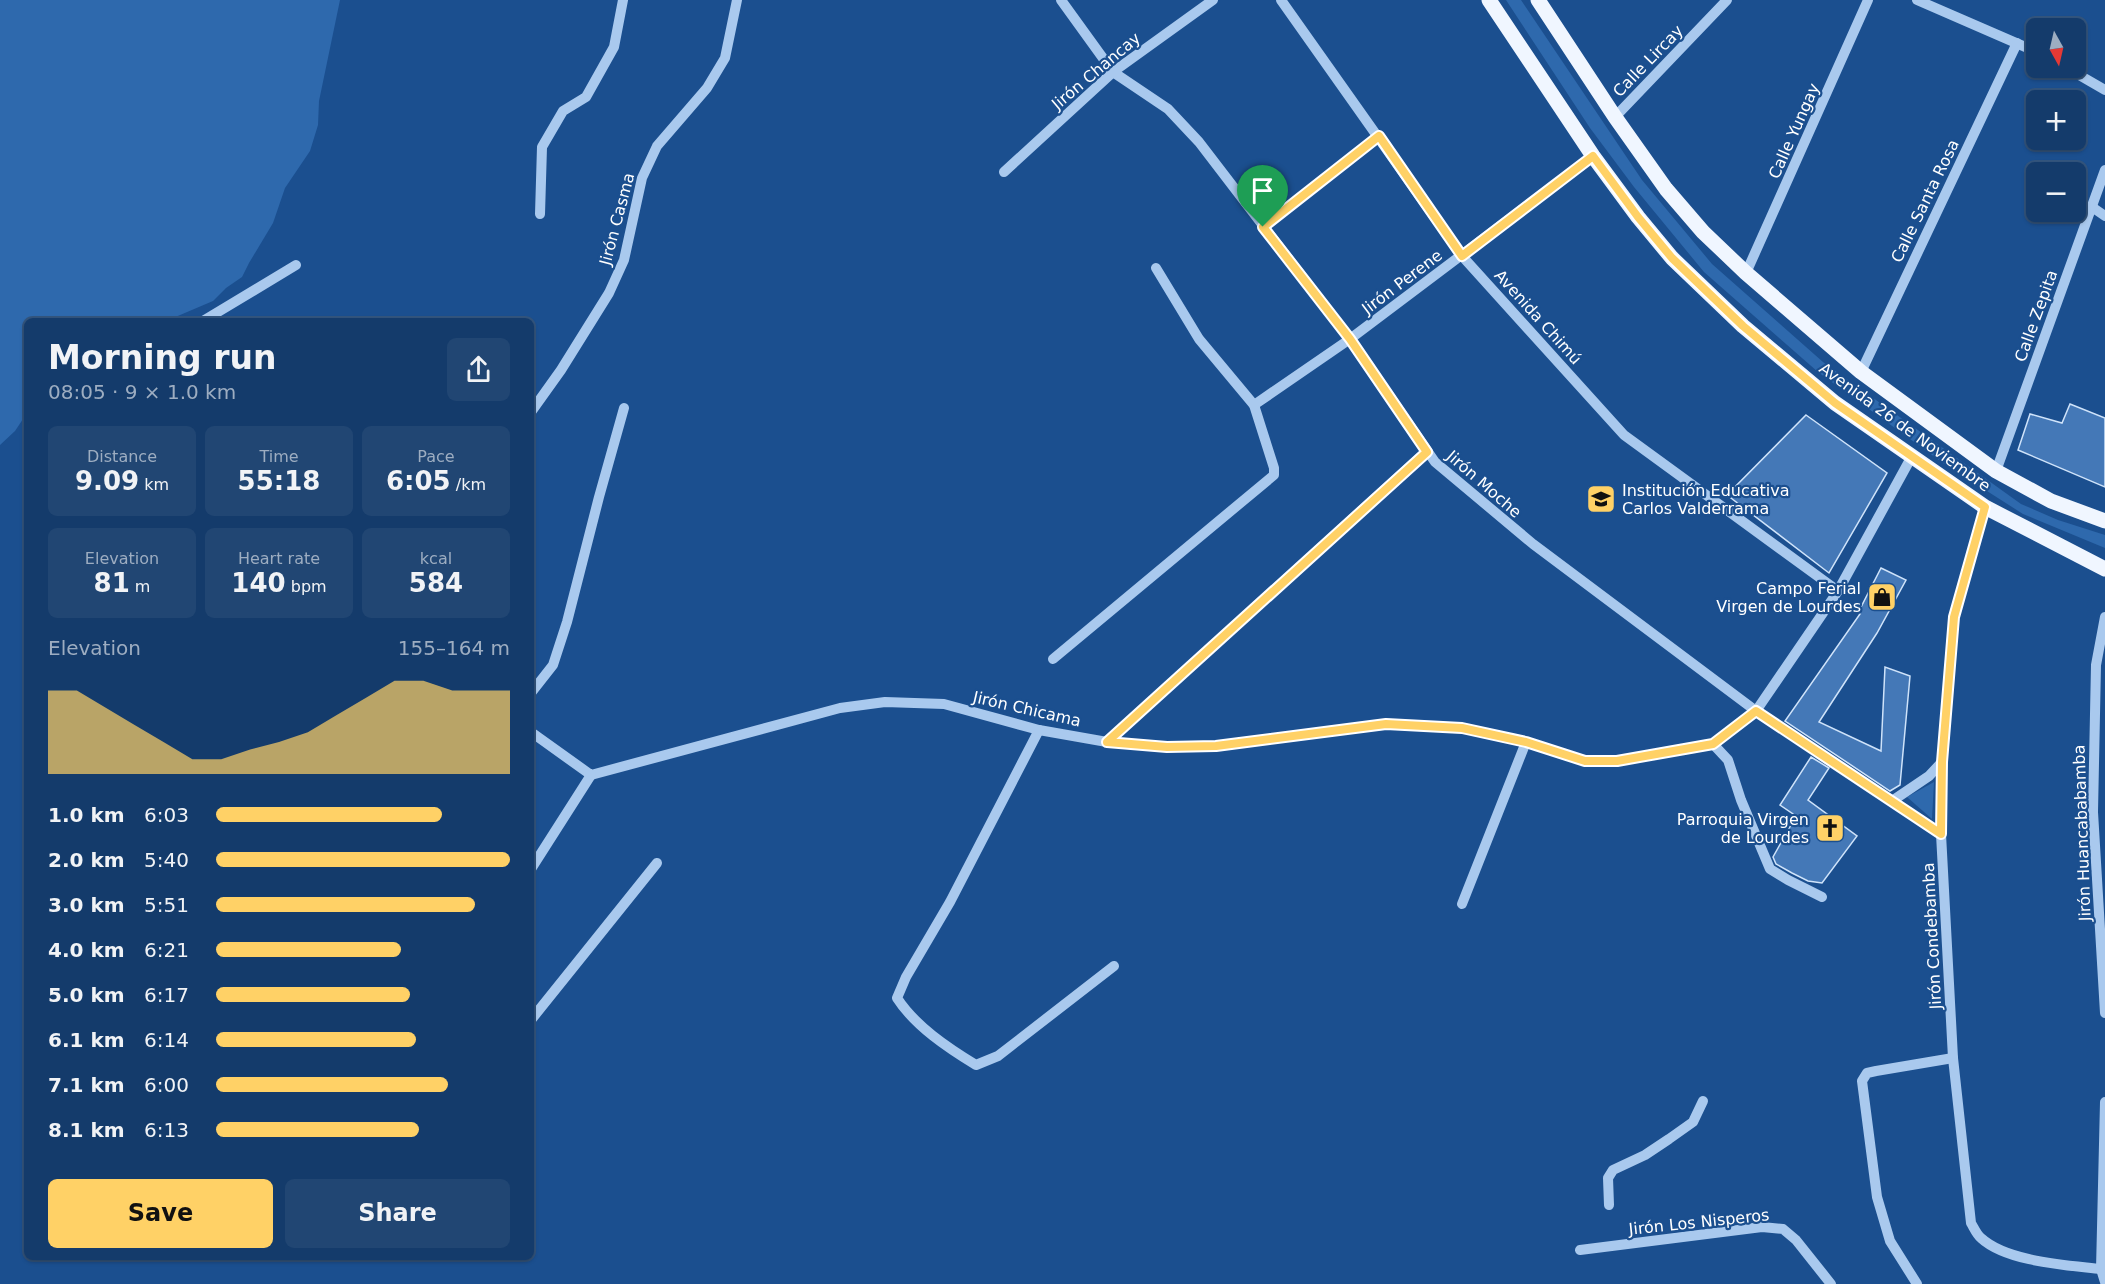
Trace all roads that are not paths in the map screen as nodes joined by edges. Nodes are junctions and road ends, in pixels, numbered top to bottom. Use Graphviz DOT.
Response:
graph roads {
  1 [pos="623,0"];
  2 [pos="737,0"];
  3 [pos="1061,0"];
  4 [pos="1213,0"];
  5 [pos="1281,0"];
  6 [pos="1489,0"];
  7 [pos="1538,0"];
  8 [pos="1727,0"];
  9 [pos="1868,0"];
  10 [pos="1917,0"];
  11 [pos="2017,43"];
  12 [pos="2026,47"];
  13 [pos="1113,72"];
  14 [pos="2084,78"];
  15 [pos="2105,90"];
  16 [pos="1615,117"];
  17 [pos="1379,136"];
  18 [pos="1593,156"];
  19 [pos="2105,170"];
  20 [pos="1005,172"];
  21 [pos="2092,207"];
  22 [pos="540,214"];
  23 [pos="2105,216"];
  24 [pos="1263,227"];
  25 [pos="1462,256"];
  26 [pos="296,265"];
  27 [pos="1156,268"];
  28 [pos="1746,273"];
  29 [pos="208,318"];
  30 [pos="1350,339"];
  31 [pos="1861,372"];
  32 [pos="1254,405"];
  33 [pos="534,408"];
  34 [pos="624,408"];
  35 [pos="1427,452"];
  36 [pos="1912,456"];
  37 [pos="1996,471"];
  38 [pos="1985,507"];
  39 [pos="2105,521"];
  40 [pos="2105,569"];
  41 [pos="1838,591"];
  42 [pos="2105,617"];
  43 [pos="1053,659"];
  44 [pos="534,689"];
  45 [pos="1756,711"];
  46 [pos="1039,730"];
  47 [pos="534,734"];
  48 [pos="1107,742"];
  49 [pos="1526,742"];
  50 [pos="1713,744"];
  51 [pos="1942,762"];
  52 [pos="591,775"];
  53 [pos="1892,801"];
  54 [pos="1941,834"];
  55 [pos="536,851"];
  56 [pos="657,863"];
  57 [pos="1822,897"];
  58 [pos="1462,904"];
  59 [pos="1114,966"];
  60 [pos="2105,1013"];
  61 [pos="534,1016"];
  62 [pos="1953,1058"];
  63 [pos="1703,1101"];
  64 [pos="2105,1102"];
  65 [pos="1609,1205"];
  66 [pos="1580,1250"];
  67 [pos="2101,1269"];
  68 [pos="2105,1282"];
  69 [pos="1831,1284"];
  70 [pos="1917,1284"];
  1 -- 22 [label="street"];
  2 -- 33 [label="street, Jirón Casma"];
  3 -- 13 [label="street, Jirón Moche"];
  4 -- 13 [label="street, Jirón Chancay"];
  5 -- 17 [label="street, Avenida Chimú"];
  6 -- 18 [label="main road, Avenida 26 de Noviembre"];
  7 -- 16 [label="main road, Avenida 26 de Noviembre"];
  8 -- 16 [label="street, Calle Lircay"];
  9 -- 28 [label="street, Calle Yungay"];
  10 -- 11 [label="street"];
  11 -- 12 [label="street"];
  11 -- 31 [label="street, Calle Santa Rosa"];
  13 -- 20 [label="street, Jirón Chancay"];
  13 -- 24 [label="street, Jirón Moche"];
  14 -- 15 [label="street"];
  16 -- 28 [label="main road, Avenida 26 de Noviembre"];
  17 -- 24 [label="street"];
  17 -- 25 [label="street, Avenida Chimú"];
  18 -- 25 [label="street, Jirón Perene"];
  18 -- 36 [label="main road, Avenida 26 de Noviembre"];
  19 -- 21 [label="street, Calle Zepita"];
  21 -- 23 [label="street"];
  21 -- 37 [label="street, Calle Zepita"];
  24 -- 30 [label="street, Jirón Moche"];
  25 -- 30 [label="street, Jirón Perene"];
  25 -- 41 [label="street, Avenida Chimú"];
  26 -- 29 [label="street"];
  27 -- 32 [label="street"];
  28 -- 31 [label="main road, Avenida 26 de Noviembre"];
  30 -- 32 [label="street, Jirón Perene"];
  30 -- 35 [label="street, Jirón Moche"];
  31 -- 37 [label="main road, Avenida 26 de Noviembre"];
  32 -- 43 [label="street"];
  34 -- 44 [label="street"];
  35 -- 45 [label="street, Jirón Moche"];
  35 -- 48 [label="street"];
  36 -- 38 [label="main road, Avenida 26 de Noviembre"];
  36 -- 41 [label="street"];
  37 -- 39 [label="main road, Avenida 26 de Noviembre"];
  38 -- 40 [label="main road, Avenida 26 de Noviembre"];
  38 -- 51 [label="street, Jirón Condebamba"];
  41 -- 45 [label="street"];
  42 -- 60 [label="street, Jirón Huancababamba"];
  45 -- 50 [label="street"];
  45 -- 53 [label="street, Jirón Moche"];
  46 -- 48 [label="street, Jirón Chicama"];
  46 -- 52 [label="street, Jirón Chicama"];
  46 -- 59 [label="street"];
  47 -- 52 [label="street"];
  48 -- 49 [label="street, Jirón Chicama"];
  49 -- 50 [label="street, Jirón Chicama"];
  49 -- 58 [label="street"];
  50 -- 57 [label="street"];
  51 -- 53 [label="street"];
  51 -- 54 [label="street, Jirón Condebamba"];
  52 -- 55 [label="street"];
  53 -- 54 [label="street, Jirón Moche"];
  54 -- 62 [label="street, Jirón Condebamba"];
  56 -- 61 [label="street"];
  62 -- 67 [label="street, Jirón Condebamba"];
  62 -- 70 [label="street"];
  63 -- 65 [label="street"];
  64 -- 67 [label="street"];
  66 -- 69 [label="street, Jirón Los Nisperos"];
  67 -- 68 [label="street"];
}
